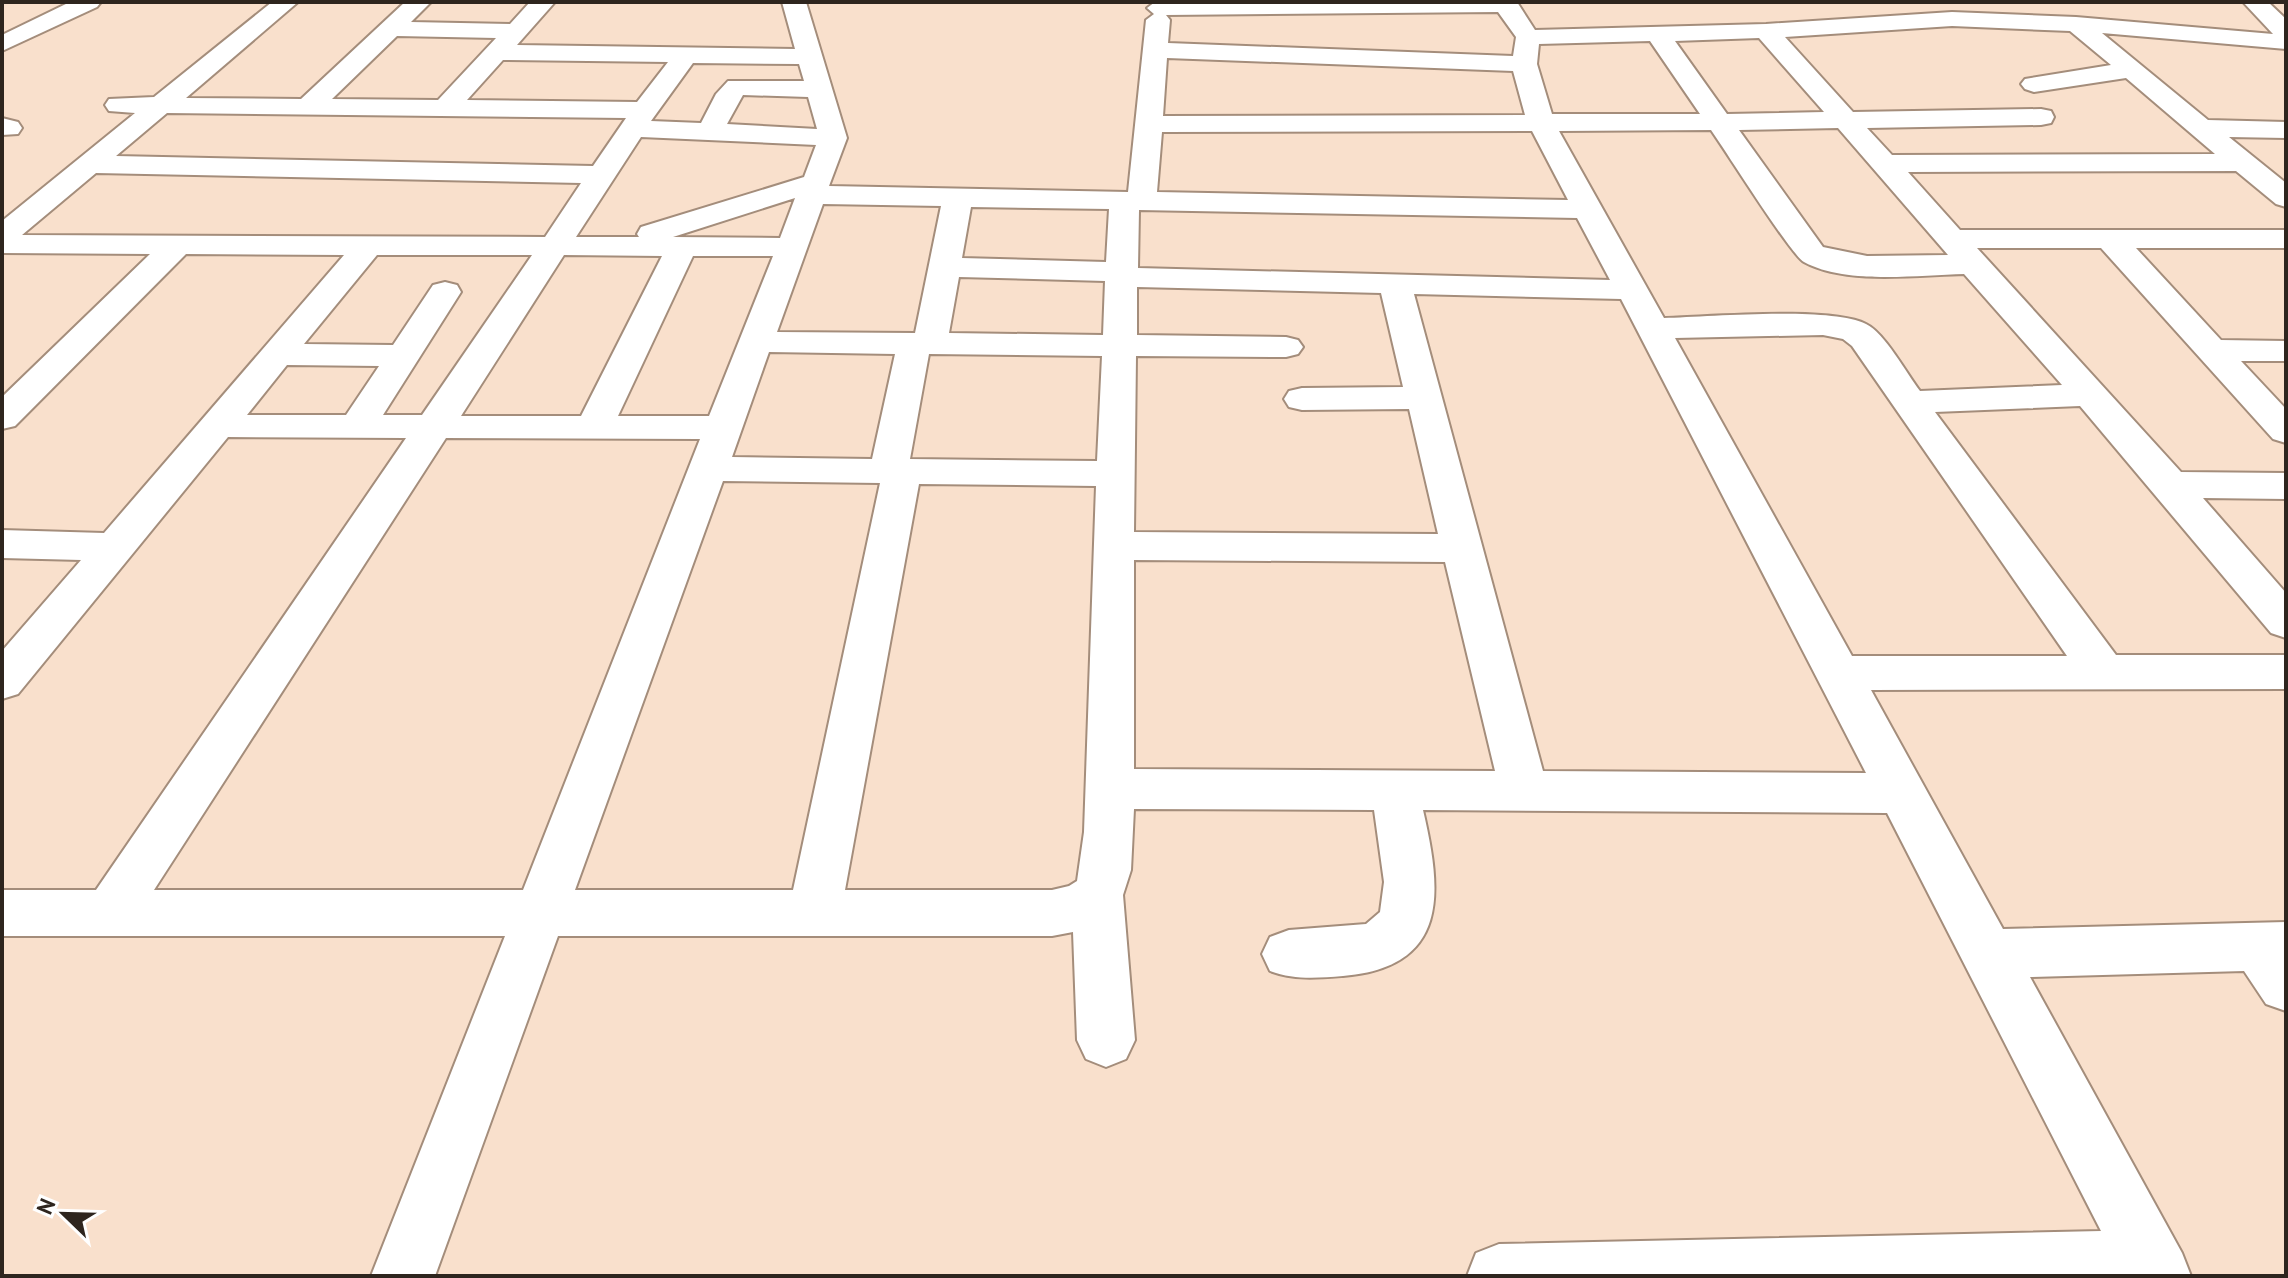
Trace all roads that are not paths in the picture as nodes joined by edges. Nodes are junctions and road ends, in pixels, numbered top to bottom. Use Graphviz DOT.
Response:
graph roads {
  1 [pos="89,2"];
  2 [pos="249,2"];
  3 [pos="286,2"];
  4 [pos="419,2"];
  5 [pos="543,2"];
  6 [pos="794,2"];
  7 [pos="1916,2"];
  8 [pos="2255,2"];
  9 [pos="1160,5"];
  10 [pos="1356,7"];
  11 [pos="477,11"];
  12 [pos="1952,19"];
  13 [pos="2076,24"];
  14 [pos="1515,27"];
  15 [pos="390,29"];
  16 [pos="459,30"];
  17 [pos="516,31"];
  18 [pos="1766,31"];
  19 [pos="1657,33"];
  20 [pos="2286,33"];
  21 [pos="2286,42"];
  22 [pos="2,44"];
  23 [pos="189,49"];
  24 [pos="1156,50"];
  25 [pos="497,52"];
  26 [pos="686,55"];
  27 [pos="1366,58"];
  28 [pos="2131,70"];
  29 [pos="816,73"];
  30 [pos="153,77"];
  31 [pos="2034,84"];
  32 [pos="1375,102"];
  33 [pos="118,105"];
  34 [pos="161,105"];
  35 [pos="308,107"];
  36 [pos="445,108"];
  37 [pos="2041,117"];
  38 [pos="640,119"];
  39 [pos="1846,121"];
  40 [pos="1720,122"];
  41 [pos="95,123"];
  42 [pos="1541,123"];
  43 [pos="1149,124"];
  44 [pos="2201,128"];
  45 [pos="2286,130"];
  46 [pos="710,132"];
  47 [pos="833,138"];
  48 [pos="2242,162"];
  49 [pos="88,164"];
  50 [pos="1884,164"];
  51 [pos="602,175"];
  52 [pos="814,188"];
  53 [pos="958,198"];
  54 [pos="2286,198"];
  55 [pos="1133,201"];
  56 [pos="1588,209"];
  57 [pos="2,236"];
  58 [pos="2110,239"];
  59 [pos="2286,239"];
  60 [pos="2,244"];
  61 [pos="177,245"];
  62 [pos="368,246"];
  63 [pos="554,247"];
  64 [pos="611,247"];
  65 [pos="682,247"];
  66 [pos="792,247"];
  67 [pos="1962,252"];
  68 [pos="945,267"];
  69 [pos="1121,274"];
  70 [pos="1395,284"];
  71 [pos="1632,290"];
  72 [pos="445,292"];
  73 [pos="1652,328"];
  74 [pos="757,342"];
  75 [pos="922,344"];
  76 [pos="1119,347"];
  77 [pos="1286,347"];
  78 [pos="2211,350"];
  79 [pos="2286,351"];
  80 [pos="278,354"];
  81 [pos="403,356"];
  82 [pos="2090,395"];
  83 [pos="1425,398"];
  84 [pos="1302,399"];
  85 [pos="1909,402"];
  86 [pos="2,418"];
  87 [pos="217,426"];
  88 [pos="357,427"];
  89 [pos="434,427"];
  90 [pos="594,428"];
  91 [pos="724,428"];
  92 [pos="2286,431"];
  93 [pos="708,469"];
  94 [pos="895,472"];
  95 [pos="1114,474"];
  96 [pos="2170,485"];
  97 [pos="2286,486"];
  98 [pos="2,544"];
  99 [pos="1112,546"];
  100 [pos="116,547"];
  101 [pos="1462,548"];
  102 [pos="2286,622"];
  103 [pos="11,661"];
  104 [pos="2103,672"];
  105 [pos="2286,672"];
  106 [pos="1838,673"];
  107 [pos="1110,789"];
  108 [pos="1395,791"];
  109 [pos="1524,791"];
  110 [pos="1902,793"];
  111 [pos="1097,895"];
  112 [pos="815,911"];
  113 [pos="2,913"];
  114 [pos="110,913"];
  115 [pos="540,914"];
  116 [pos="1289,954"];
  117 [pos="1988,954"];
  118 [pos="2276,959"];
  119 [pos="1106,1040"];
  120 [pos="2155,1269"];
  121 [pos="403,1276"];
  122 [pos="1499,1276"];
  1 -- 22 [label="street"];
  2 -- 23 [label="street"];
  3 -- 34 [label="street"];
  4 -- 15 [label="street"];
  5 -- 17 [label="street"];
  6 -- 29 [label="street"];
  7 -- 12 [label="street"];
  8 -- 20 [label="street"];
  9 -- 10 [label="street"];
  9 -- 24 [label="street"];
  10 -- 14 [label="street"];
  10 -- 27 [label="street"];
  11 -- 16 [label="street"];
  12 -- 13 [label="street"];
  12 -- 18 [label="street"];
  13 -- 21 [label="street"];
  13 -- 28 [label="street"];
  14 -- 19 [label="street"];
  14 -- 27 [label="street"];
  14 -- 42 [label="street"];
  15 -- 16 [label="street"];
  15 -- 35 [label="street"];
  16 -- 17 [label="street"];
  17 -- 25 [label="street"];
  18 -- 19 [label="street"];
  18 -- 39 [label="street"];
  19 -- 40 [label="street"];
  24 -- 27 [label="street"];
  24 -- 43 [label="street"];
  25 -- 26 [label="street"];
  25 -- 36 [label="street"];
  26 -- 29 [label="street"];
  26 -- 38 [label="street"];
  27 -- 32 [label="street"];
  28 -- 31 [label="street"];
  28 -- 44 [label="street"];
  29 -- 46 [label="street"];
  29 -- 47 [label="street"];
  30 -- 33 [label="street"];
  32 -- 42 [label="street"];
  32 -- 43 [label="street"];
  33 -- 34 [label="street"];
  33 -- 41 [label="street"];
  34 -- 35 [label="street"];
  34 -- 49 [label="street"];
  35 -- 36 [label="street"];
  36 -- 38 [label="street"];
  37 -- 39 [label="street"];
  38 -- 46 [label="street"];
  38 -- 51 [label="street"];
  39 -- 40 [label="street"];
  39 -- 50 [label="street"];
  40 -- 42 [label="street"];
  40 -- 67 [label="street"];
  42 -- 56 [label="street"];
  43 -- 55 [label="street"];
  44 -- 45 [label="street"];
  44 -- 48 [label="street"];
  46 -- 47 [label="street"];
  47 -- 52 [label="street"];
  48 -- 50 [label="street"];
  48 -- 54 [label="street"];
  49 -- 51 [label="street"];
  49 -- 57 [label="street"];
  50 -- 67 [label="street"];
  51 -- 63 [label="street"];
  52 -- 53 [label="street"];
  52 -- 64 [label="street"];
  52 -- 66 [label="street"];
  53 -- 55 [label="street"];
  53 -- 68 [label="street"];
  55 -- 56 [label="street"];
  55 -- 69 [label="street"];
  56 -- 71 [label="street"];
  58 -- 59 [label="street"];
  58 -- 67 [label="street"];
  58 -- 78 [label="street"];
  60 -- 61 [label="street"];
  61 -- 62 [label="street"];
  61 -- 86 [label="street"];
  62 -- 63 [label="street"];
  62 -- 80 [label="street"];
  63 -- 64 [label="street"];
  63 -- 89 [label="street"];
  64 -- 65 [label="street"];
  65 -- 66 [label="street"];
  65 -- 90 [label="street"];
  66 -- 74 [label="street"];
  67 -- 82 [label="street"];
  68 -- 69 [label="street"];
  68 -- 75 [label="street"];
  69 -- 70 [label="street"];
  69 -- 76 [label="street"];
  70 -- 71 [label="street"];
  70 -- 83 [label="street"];
  71 -- 73 [label="street"];
  72 -- 81 [label="street"];
  73 -- 85 [label="street"];
  73 -- 106 [label="street"];
  74 -- 75 [label="street"];
  74 -- 91 [label="street"];
  75 -- 76 [label="street"];
  75 -- 94 [label="street"];
  76 -- 77 [label="street"];
  76 -- 95 [label="street"];
  78 -- 79 [label="street"];
  78 -- 92 [label="street"];
  80 -- 81 [label="street"];
  80 -- 87 [label="street"];
  81 -- 88 [label="street"];
  82 -- 85 [label="street"];
  82 -- 96 [label="street"];
  83 -- 84 [label="street"];
  83 -- 101 [label="street"];
  85 -- 104 [label="street"];
  87 -- 88 [label="street"];
  87 -- 100 [label="street"];
  88 -- 89 [label="street"];
  89 -- 90 [label="street"];
  89 -- 114 [label="street"];
  90 -- 91 [label="street"];
  91 -- 93 [label="street"];
  93 -- 94 [label="street"];
  93 -- 115 [label="street"];
  94 -- 95 [label="street"];
  94 -- 112 [label="street"];
  95 -- 99 [label="street"];
  96 -- 97 [label="street"];
  96 -- 102 [label="street"];
  98 -- 100 [label="street"];
  99 -- 101 [label="street"];
  99 -- 107 [label="street"];
  100 -- 103 [label="street"];
  101 -- 109 [label="street"];
  104 -- 105 [label="street"];
  104 -- 106 [label="street"];
  106 -- 110 [label="street"];
  107 -- 108 [label="street"];
  107 -- 111 [label="street"];
  108 -- 109 [label="street"];
  108 -- 116 [label="street"];
  109 -- 110 [label="street"];
  110 -- 117 [label="street"];
  111 -- 112 [label="street"];
  111 -- 119 [label="street"];
  112 -- 115 [label="street"];
  113 -- 114 [label="street"];
  114 -- 115 [label="street"];
  115 -- 121 [label="street"];
  117 -- 118 [label="street"];
  117 -- 120 [label="street"];
  120 -- 122 [label="street"];
}
